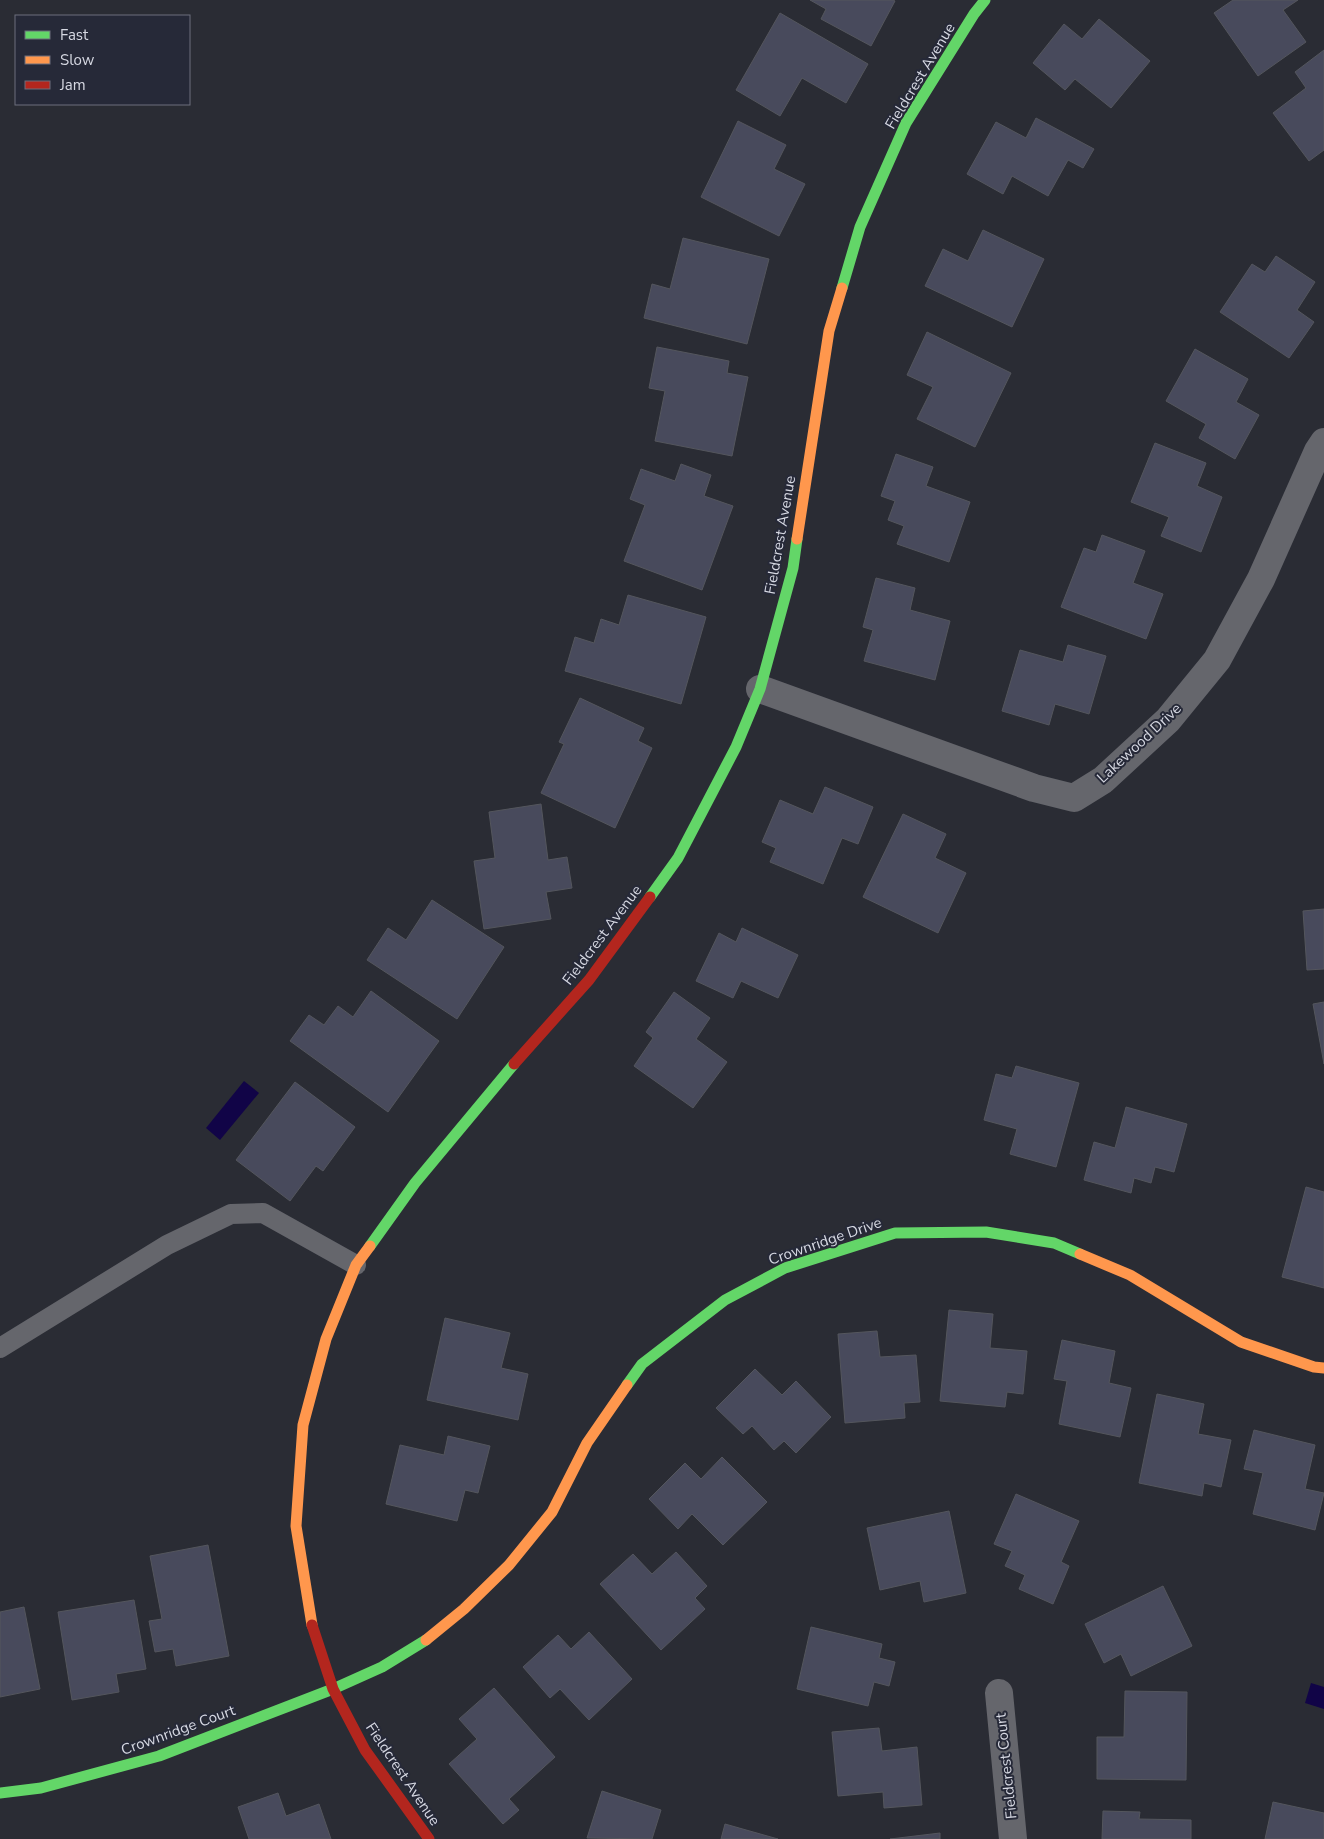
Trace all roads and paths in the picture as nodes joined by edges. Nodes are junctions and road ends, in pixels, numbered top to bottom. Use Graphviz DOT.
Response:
graph roads {
  1 [pos="985,0"];
  2 [pos="1324,442"];
  3 [pos="760,689"];
  4 [pos="356,1265"];
  5 [pos="0,1348"];
  6 [pos="1324,1368"];
  7 [pos="333,1689"];
  8 [pos="999,1693"];
  9 [pos="0,1793"];
  10 [pos="428,1839"];
  11 [pos="1013,1839"];
  1 -- 3 [label="street, Fieldcrest Avenue"];
  2 -- 3 [label="street, Lakewood Drive"];
  3 -- 4 [label="street, Fieldcrest Avenue"];
  4 -- 5 [label="lane"];
  4 -- 7 [label="street, Fieldcrest Avenue"];
  6 -- 7 [label="street, Crownridge Drive"];
  7 -- 9 [label="street, Crownridge Court"];
  7 -- 10 [label="street, Fieldcrest Avenue"];
  8 -- 11 [label="street, Fieldcrest Court"];
}
